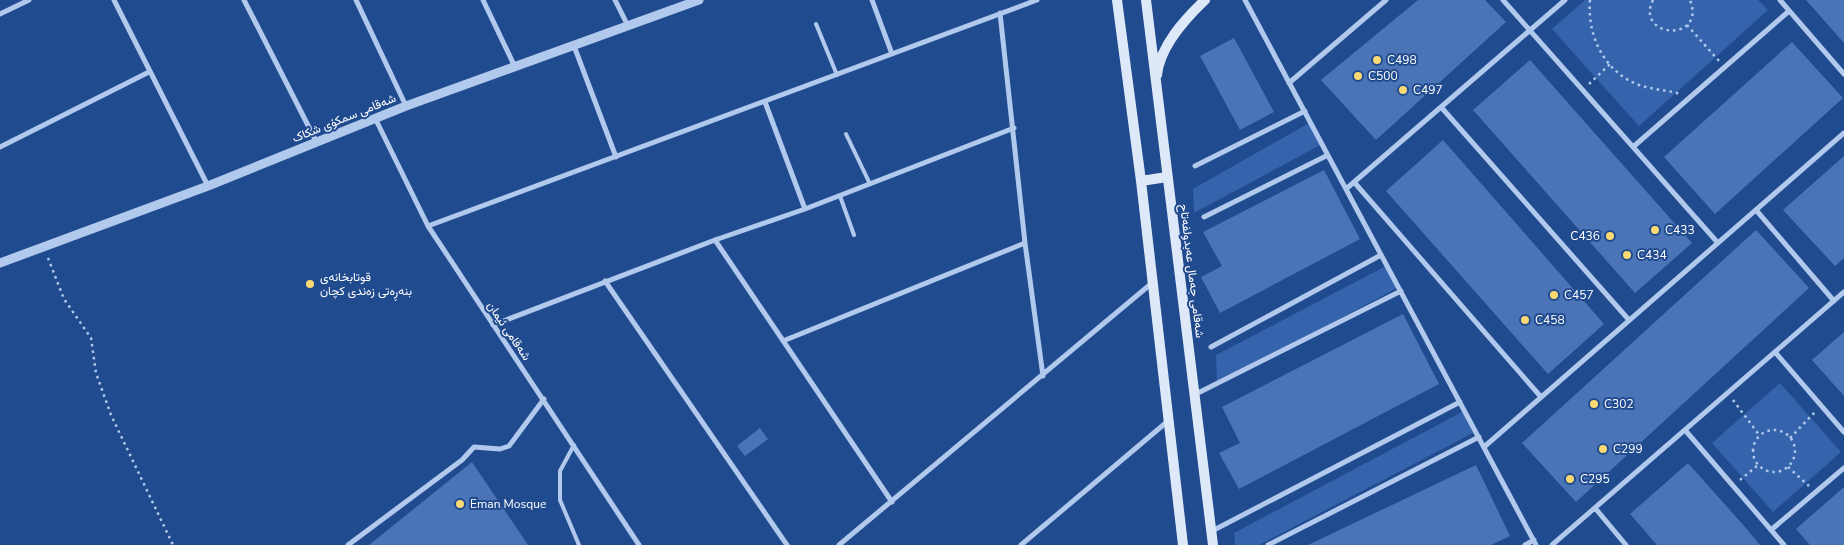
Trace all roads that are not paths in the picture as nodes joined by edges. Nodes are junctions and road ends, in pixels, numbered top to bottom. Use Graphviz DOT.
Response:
graph roads {
  1 [pos="29,0"];
  2 [pos="114,0"];
  3 [pos="244,0"];
  4 [pos="356,0"];
  5 [pos="483,0"];
  6 [pos="615,0"];
  7 [pos="699,0"];
  8 [pos="872,0"];
  9 [pos="1037,0"];
  10 [pos="1117,0"];
  11 [pos="1146,0"];
  12 [pos="1205,0"];
  13 [pos="1246,0"];
  14 [pos="1386,0"];
  15 [pos="1503,0"];
  16 [pos="1565,0"];
  17 [pos="1780,0"];
  18 [pos="1789,11"];
  19 [pos="1000,13"];
  20 [pos="0,14"];
  21 [pos="816,24"];
  22 [pos="628,26"];
  23 [pos="1530,30"];
  24 [pos="574,46"];
  25 [pos="892,54"];
  26 [pos="515,67"];
  27 [pos="149,72"];
  28 [pos="1844,74"];
  29 [pos="837,75"];
  30 [pos="1289,83"];
  31 [pos="1156,89"];
  32 [pos="766,102"];
  33 [pos="406,106"];
  34 [pos="1441,107"];
  35 [pos="1305,111"];
  36 [pos="376,120"];
  37 [pos="1014,128"];
  38 [pos="1844,133"];
  39 [pos="846,134"];
  40 [pos="317,143"];
  41 [pos="1633,147"];
  42 [pos="0,148"];
  43 [pos="1328,155"];
  44 [pos="616,157"];
  45 [pos="1195,166"];
  46 [pos="1168,177"];
  47 [pos="1141,181"];
  48 [pos="1354,182"];
  49 [pos="870,184"];
  50 [pos="208,186"];
  51 [pos="1346,189"];
  52 [pos="840,196"];
  53 [pos="805,210"];
  54 [pos="1756,210"];
  55 [pos="1204,217"];
  56 [pos="428,226"];
  57 [pos="854,235"];
  58 [pos="715,240"];
  59 [pos="1025,243"];
  60 [pos="1718,243"];
  61 [pos="1381,255"];
  62 [pos="0,263"];
  63 [pos="605,281"];
  64 [pos="1152,283"];
  65 [pos="1401,291"];
  66 [pos="1844,292"];
  67 [pos="1834,301"];
  68 [pos="1629,320"];
  69 [pos="492,325"];
  70 [pos="783,341"];
  71 [pos="1211,347"];
  72 [pos="1775,352"];
  73 [pos="1043,376"];
  74 [pos="1196,394"];
  75 [pos="1541,396"];
  76 [pos="544,400"];
  77 [pos="1460,402"];
  78 [pos="1168,421"];
  79 [pos="1685,430"];
  80 [pos="1844,432"];
  81 [pos="1479,437"];
  82 [pos="574,445"];
  83 [pos="1484,447"];
  84 [pos="1844,468"];
  85 [pos="892,502"];
  86 [pos="1595,508"];
  87 [pos="1771,530"];
  88 [pos="1211,531"];
  89 [pos="1535,543"];
  90 [pos="348,545"];
  91 [pos="579,545"];
  92 [pos="640,545"];
  93 [pos="787,545"];
  94 [pos="839,545"];
  95 [pos="1021,545"];
  96 [pos="1183,545"];
  97 [pos="1213,545"];
  98 [pos="1268,545"];
  99 [pos="1524,545"];
  100 [pos="1552,545"];
  101 [pos="1626,545"];
  102 [pos="1784,545"];
  1 -- 20 [label="street"];
  2 -- 27 [label="street"];
  3 -- 40 [label="street"];
  4 -- 33 [label="street"];
  5 -- 26 [label="street"];
  6 -- 22 [label="street"];
  7 -- 22 [label="street, شەقامی سمکۆی شکاک"];
  8 -- 25 [label="street"];
  9 -- 19 [label="street"];
  10 -- 47 [label="main road"];
  11 -- 31 [label="main road, شەقامی جەمال عەبدولفەتاح"];
  12 -- 31 [label="main road"];
  13 -- 30 [label="street"];
  14 -- 30 [label="street"];
  15 -- 23 [label="street"];
  16 -- 23 [label="street"];
  17 -- 18 [label="street"];
  18 -- 28 [label="street"];
  18 -- 41 [label="street"];
  19 -- 25 [label="street"];
  19 -- 37 [label="street"];
  21 -- 29 [label="lane"];
  22 -- 24 [label="street, شەقامی سمکۆی شکاک"];
  23 -- 34 [label="street"];
  23 -- 41 [label="street"];
  24 -- 26 [label="street, شەقامی سمکۆی شکاک"];
  24 -- 44 [label="street"];
  25 -- 29 [label="street"];
  26 -- 33 [label="street, شەقامی سمکۆی شکاک"];
  27 -- 42 [label="street"];
  27 -- 50 [label="street"];
  29 -- 32 [label="street"];
  30 -- 35 [label="street"];
  31 -- 46 [label="main road, شەقامی جەمال عەبدولفەتاح"];
  32 -- 44 [label="street"];
  32 -- 53 [label="street"];
  33 -- 36 [label="street, شەقامی سمکۆی شکاک"];
  34 -- 48 [label="street"];
  34 -- 68 [label="street"];
  35 -- 43 [label="street"];
  35 -- 45 [label="street"];
  36 -- 40 [label="street, شەقامی سمکۆی شکاک"];
  36 -- 56 [label="street, شەقامی ئیمان"];
  37 -- 49 [label="street"];
  37 -- 59 [label="street"];
  38 -- 54 [label="street"];
  39 -- 49 [label="lane"];
  40 -- 50 [label="street, شەقامی سمکۆی شکاک"];
  41 -- 60 [label="street"];
  43 -- 51 [label="street"];
  43 -- 55 [label="street"];
  44 -- 56 [label="street"];
  46 -- 47 [label="main road"];
  46 -- 74 [label="main road, شەقامی جەمال عەبدولفەتاح"];
  47 -- 64 [label="main road"];
  48 -- 51 [label="street"];
  48 -- 75 [label="street"];
  49 -- 52 [label="street"];
  50 -- 62 [label="street, شەقامی سمکۆی شکاک"];
  51 -- 61 [label="street"];
  52 -- 53 [label="street"];
  52 -- 57 [label="lane"];
  53 -- 58 [label="street"];
  54 -- 60 [label="street"];
  54 -- 67 [label="street"];
  56 -- 69 [label="street, شەقامی ئیمان"];
  58 -- 63 [label="street"];
  58 -- 70 [label="street"];
  59 -- 70 [label="street"];
  59 -- 73 [label="street"];
  60 -- 68 [label="street"];
  61 -- 65 [label="street"];
  61 -- 71 [label="street"];
  63 -- 69 [label="street"];
  63 -- 93 [label="street"];
  64 -- 73 [label="street"];
  64 -- 78 [label="main road"];
  65 -- 74 [label="street"];
  65 -- 77 [label="street"];
  66 -- 67 [label="street"];
  67 -- 72 [label="street"];
  68 -- 75 [label="street"];
  69 -- 76 [label="street, شەقامی ئیمان"];
  70 -- 85 [label="street"];
  72 -- 79 [label="street"];
  72 -- 80 [label="street"];
  73 -- 85 [label="street"];
  74 -- 88 [label="main road, شەقامی جەمال عەبدولفەتاح"];
  75 -- 83 [label="street"];
  76 -- 82 [label="street, شەقامی ئیمان"];
  76 -- 90 [label="street"];
  77 -- 81 [label="street"];
  77 -- 88 [label="street"];
  78 -- 95 [label="street"];
  78 -- 96 [label="main road"];
  79 -- 86 [label="street"];
  79 -- 87 [label="street"];
  81 -- 83 [label="street"];
  81 -- 98 [label="street"];
  82 -- 91 [label="lane"];
  82 -- 92 [label="street, شەقامی ئیمان"];
  83 -- 89 [label="street"];
  84 -- 87 [label="street"];
  85 -- 94 [label="street"];
  86 -- 100 [label="street"];
  86 -- 101 [label="street"];
  87 -- 102 [label="street"];
  88 -- 97 [label="main road, شەقامی جەمال عەبدولفەتاح"];
  89 -- 99 [label="street"];
}
